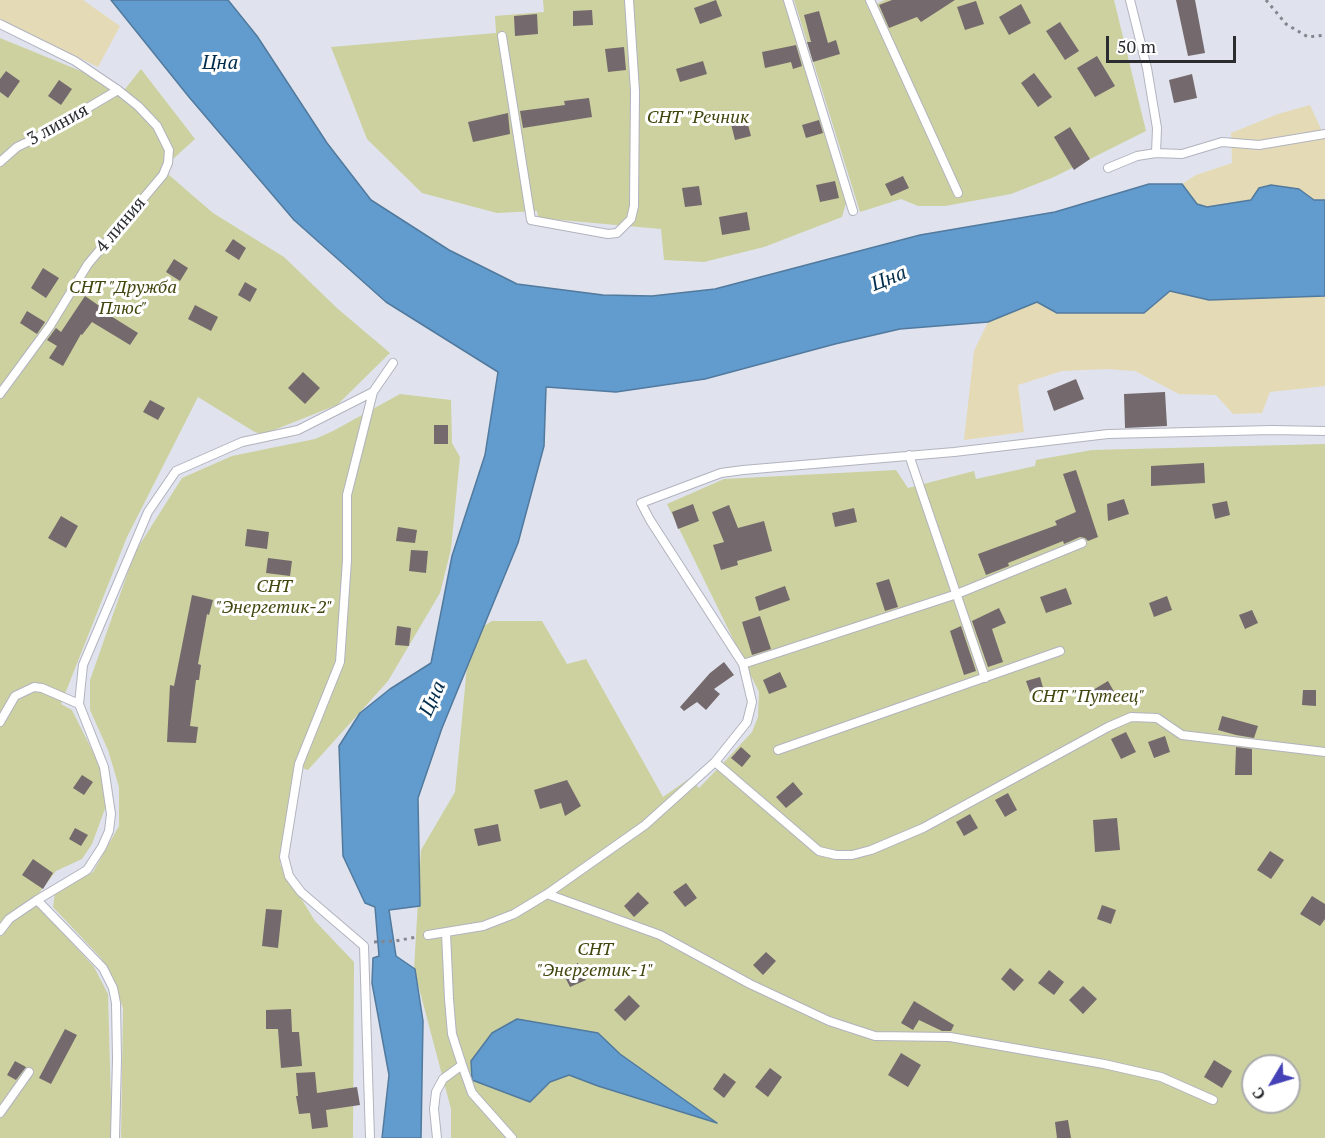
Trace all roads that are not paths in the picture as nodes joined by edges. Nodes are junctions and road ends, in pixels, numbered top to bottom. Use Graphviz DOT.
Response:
graph roads {
  1 [pos="629,0"];
  2 [pos="788,0"];
  3 [pos="870,0"];
  4 [pos="1130,0"];
  5 [pos="0,24"];
  6 [pos="502,36"];
  7 [pos="118,90"];
  8 [pos="1325,134"];
  9 [pos="1156,153"];
  10 [pos="0,162"];
  11 [pos="1108,168"];
  12 [pos="958,194"];
  13 [pos="853,211"];
  14 [pos="393,363"];
  15 [pos="373,392"];
  16 [pos="0,394"];
  17 [pos="1325,432"];
  18 [pos="909,455"];
  19 [pos="1082,543"];
  20 [pos="957,594"];
  21 [pos="1060,651"];
  22 [pos="743,664"];
  23 [pos="985,678"];
  24 [pos="78,704"];
  25 [pos="0,722"];
  26 [pos="778,750"];
  27 [pos="1325,752"];
  28 [pos="715,762"];
  29 [pos="547,894"];
  30 [pos="37,900"];
  31 [pos="0,931"];
  32 [pos="446,933"];
  33 [pos="428,935"];
  34 [pos="462,1065"];
  35 [pos="29,1072"];
  36 [pos="1213,1100"];
  37 [pos="0,1113"];
  38 [pos="115,1138"];
  39 [pos="370,1138"];
  40 [pos="437,1138"];
  41 [pos="512,1138"];
  1 -- 6 [label="lane"];
  2 -- 13 [label="lane"];
  3 -- 12 [label="lane"];
  4 -- 9 [label="lane"];
  5 -- 7 [label="lane"];
  7 -- 10 [label="lane, 3 линия"];
  7 -- 16 [label="lane, 4 линия"];
  8 -- 9 [label="lane"];
  9 -- 11 [label="lane"];
  14 -- 15 [label="lane"];
  15 -- 24 [label="lane"];
  15 -- 39 [label="lane"];
  17 -- 18 [label="lane"];
  18 -- 20 [label="lane"];
  18 -- 22 [label="lane"];
  19 -- 20 [label="lane"];
  20 -- 22 [label="lane"];
  20 -- 23 [label="lane"];
  21 -- 23 [label="lane"];
  22 -- 28 [label="lane"];
  23 -- 26 [label="lane"];
  24 -- 25 [label="lane"];
  24 -- 30 [label="lane"];
  27 -- 28 [label="lane"];
  28 -- 29 [label="lane"];
  29 -- 32 [label="lane"];
  29 -- 36 [label="lane"];
  30 -- 31 [label="lane"];
  30 -- 38 [label="lane"];
  32 -- 33 [label="lane"];
  32 -- 34 [label="lane"];
  34 -- 40 [label="lane"];
  34 -- 41 [label="lane"];
  35 -- 37 [label="lane"];
}
